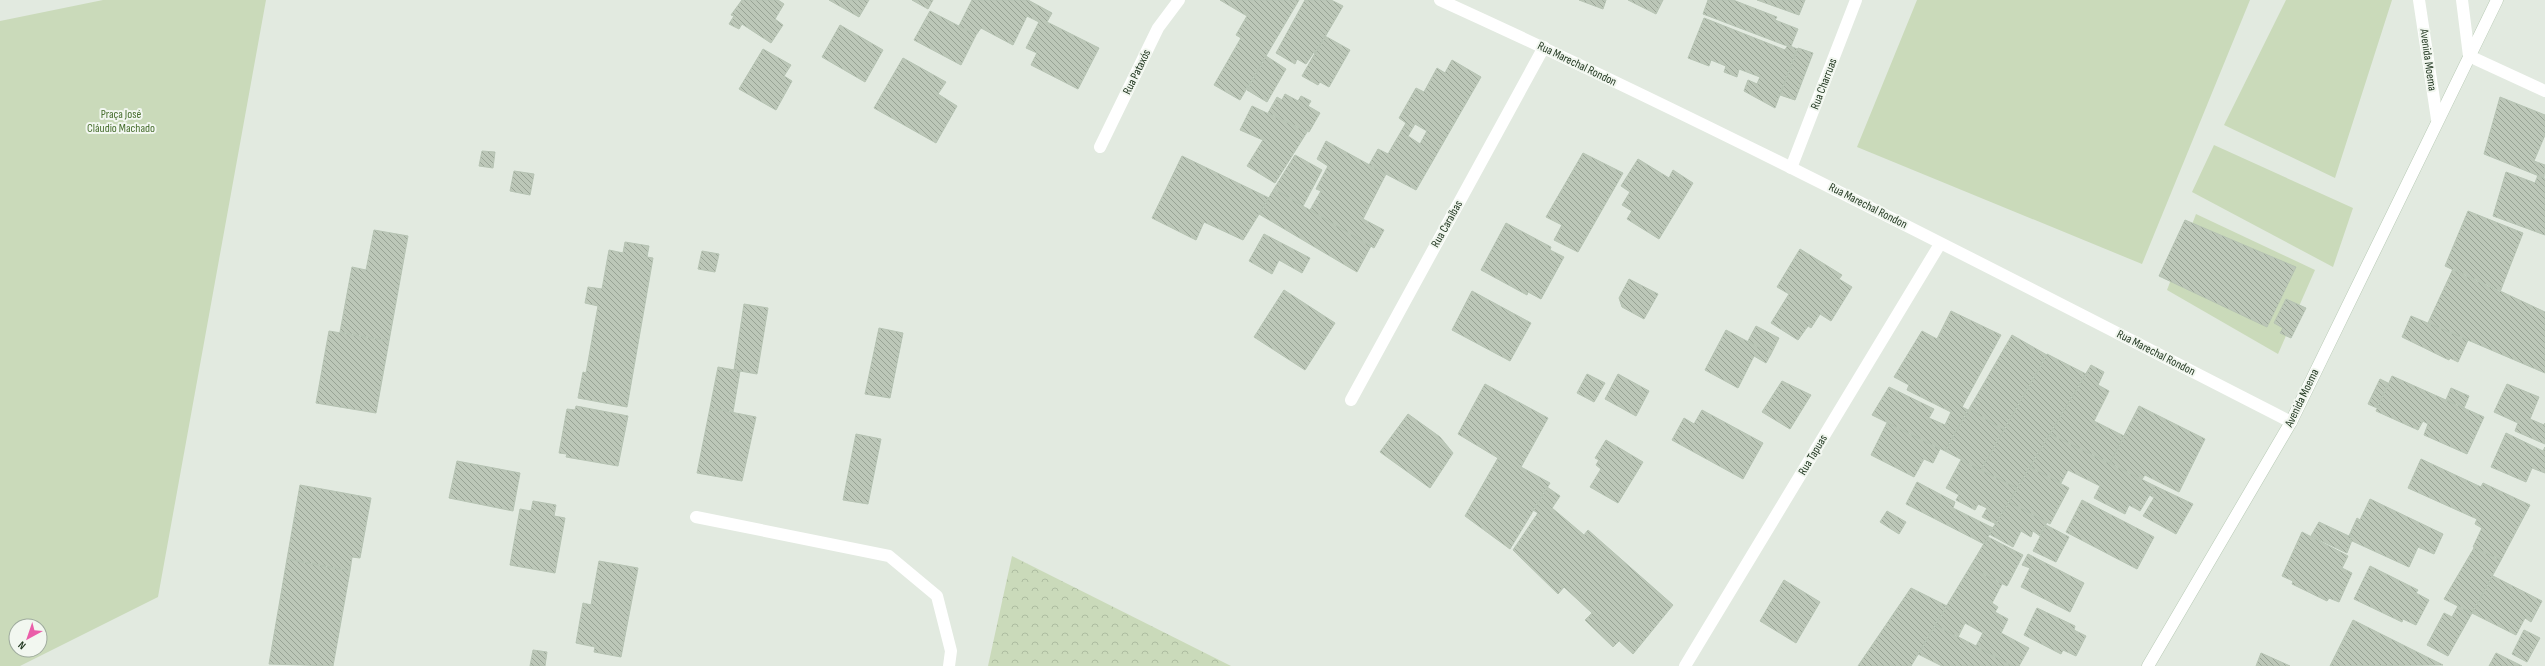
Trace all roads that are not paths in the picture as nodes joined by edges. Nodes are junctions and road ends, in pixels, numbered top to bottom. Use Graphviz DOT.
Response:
graph roads {
  1 [pos="1179,0"];
  2 [pos="1440,0"];
  3 [pos="1856,0"];
  4 [pos="2419,0"];
  5 [pos="2462,0"];
  6 [pos="2497,0"];
  7 [pos="1544,47"];
  8 [pos="2469,56"];
  9 [pos="2545,90"];
  10 [pos="2437,119"];
  11 [pos="1100,147"];
  12 [pos="1791,168"];
  13 [pos="1940,244"];
  14 [pos="1351,400"];
  15 [pos="2291,422"];
  16 [pos="696,517"];
  17 [pos="949,666"];
  18 [pos="1685,666"];
  19 [pos="2148,666"];
  1 -- 11 [label="street, Rua Pataxós"];
  2 -- 7 [label="street, Rua Marechal Rondon"];
  3 -- 12 [label="street, Rua Charruas"];
  4 -- 10 [label="street, Avenida Moema"];
  5 -- 8 [label="street"];
  6 -- 8 [label="street, Avenida Moema"];
  7 -- 12 [label="street, Rua Marechal Rondon"];
  7 -- 14 [label="street, Rua Caraíbas"];
  8 -- 9 [label="street"];
  8 -- 10 [label="street, Avenida Moema"];
  10 -- 15 [label="street, Avenida Moema"];
  12 -- 13 [label="street, Rua Marechal Rondon"];
  13 -- 15 [label="street, Rua Marechal Rondon"];
  13 -- 18 [label="street, Rua Tapuas"];
  15 -- 19 [label="street, Avenida Moema"];
  16 -- 17 [label="street"];
}
